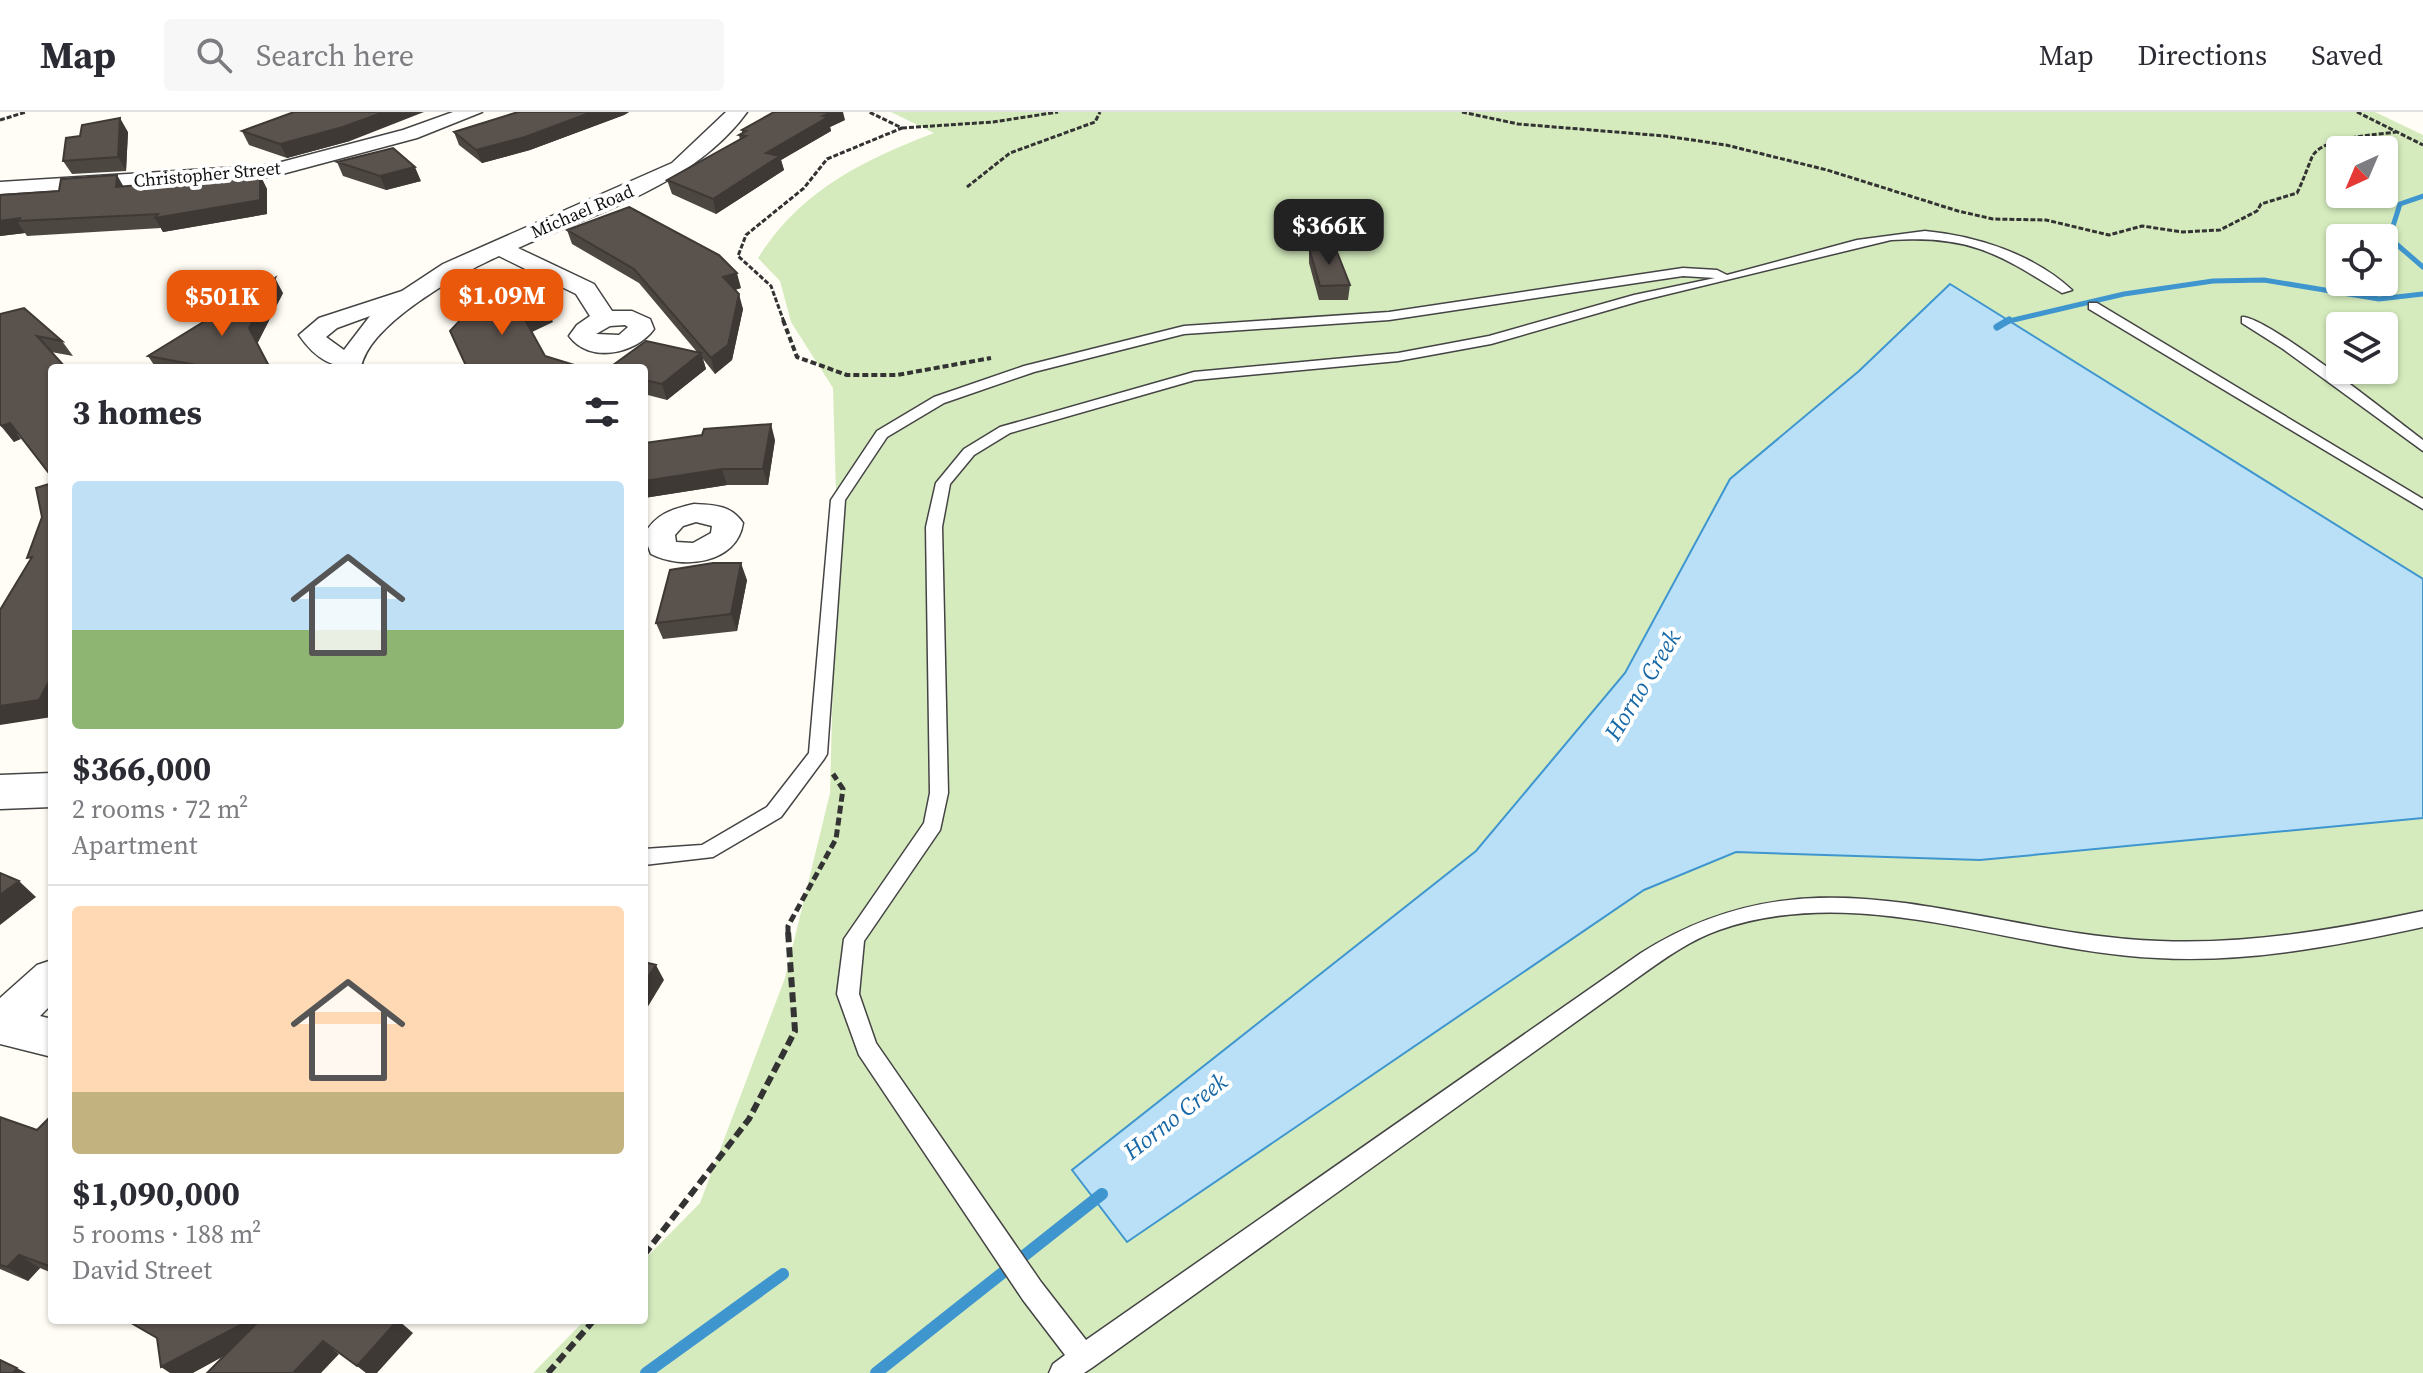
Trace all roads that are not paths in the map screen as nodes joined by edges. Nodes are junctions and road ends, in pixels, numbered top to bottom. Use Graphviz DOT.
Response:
graph roads {
  1 [pos="737,112"];
  2 [pos="480,118"];
  3 [pos="0,188"];
  4 [pos="498,247"];
  5 [pos="1725,279"];
  6 [pos="2066,290"];
  7 [pos="415,293"];
  8 [pos="2093,306"];
  9 [pos="605,319"];
  10 [pos="2246,320"];
  11 [pos="346,364"];
  12 [pos="349,364"];
  13 [pos="2423,447"];
  14 [pos="2423,505"];
  15 [pos="48,790"];
  16 [pos="0,792"];
  17 [pos="648,857"];
  18 [pos="2423,919"];
  19 [pos="48,982"];
  20 [pos="0,1025"];
  21 [pos="48,1037"];
  22 [pos="1084,1358"];
  23 [pos="1062,1373"];
  1 -- 4 [label="street, Michael Road"];
  2 -- 3 [label="street, Christopher Street"];
  4 -- 7 [label="street, Michael Road"];
  4 -- 9 [label="street"];
  5 -- 6 [label="lane"];
  5 -- 17 [label="lane"];
  5 -- 22 [label="lane"];
  7 -- 11 [label="street, Michael Road"];
  7 -- 12 [label="street, Michael Road"];
  8 -- 14 [label="lane"];
  10 -- 13 [label="lane"];
  15 -- 16 [label="street"];
  18 -- 22 [label="lane"];
  19 -- 20 [label="street"];
  20 -- 21 [label="street"];
  22 -- 23 [label="lane"];
}
